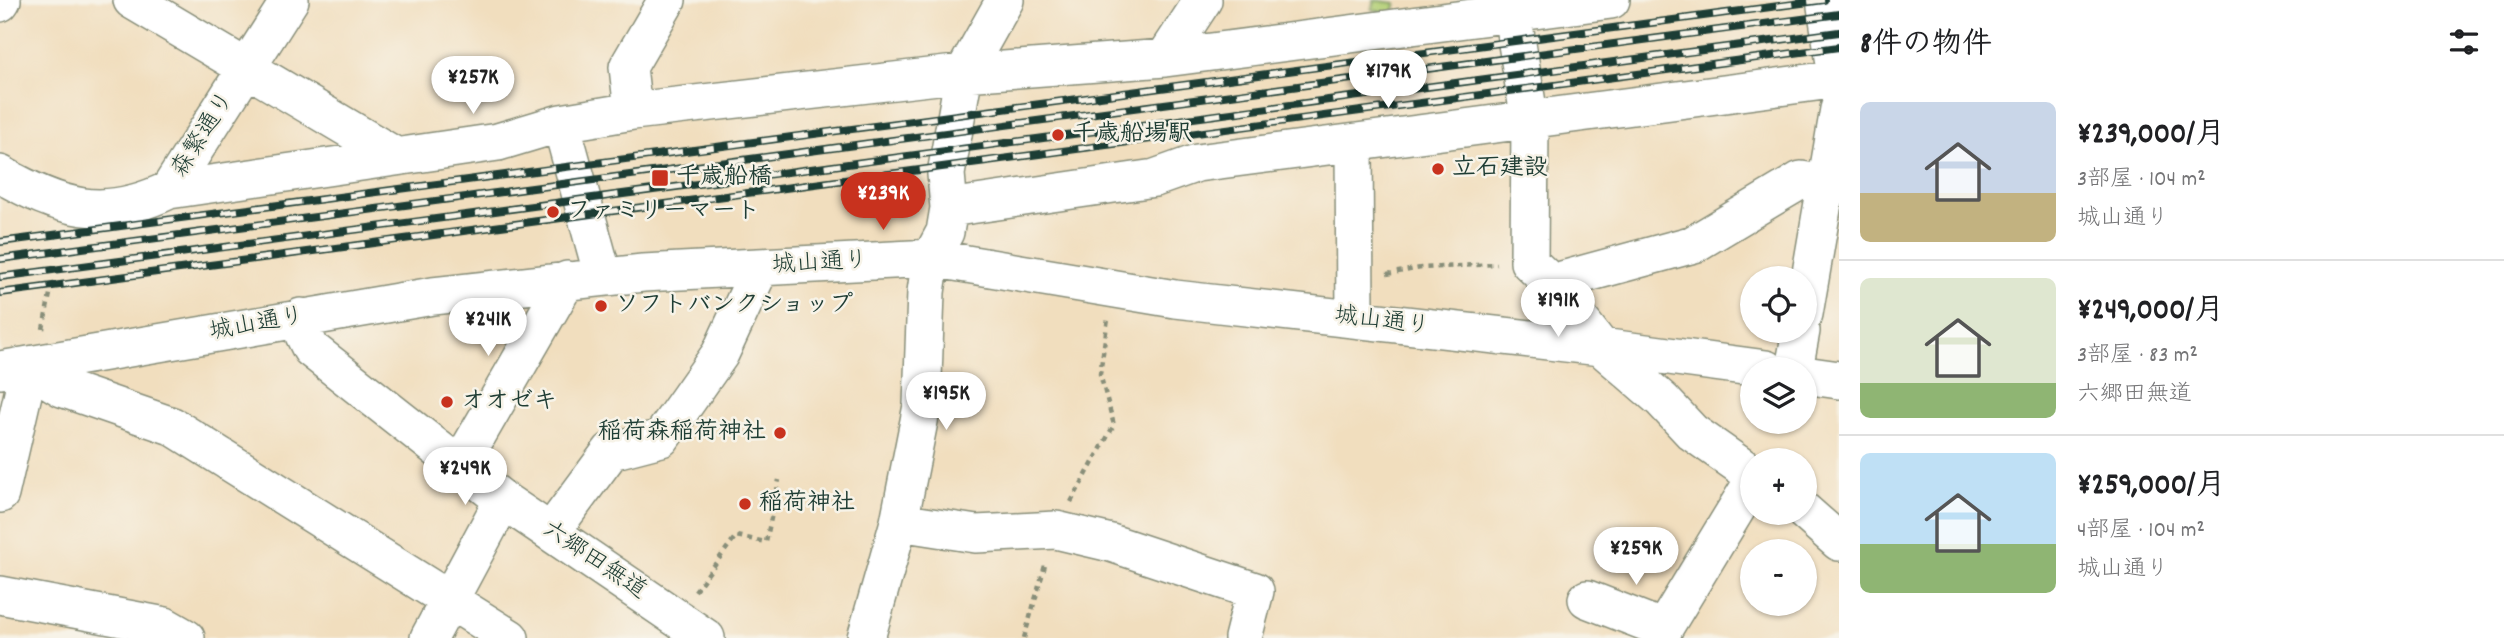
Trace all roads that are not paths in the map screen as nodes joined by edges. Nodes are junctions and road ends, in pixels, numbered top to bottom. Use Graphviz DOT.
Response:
graph roads {
  1 [pos="132,0"];
  2 [pos="290,0"];
  3 [pos="667,0"];
  4 [pos="1005,0"];
  5 [pos="1203,0"];
  6 [pos="1611,0"];
  7 [pos="1825,0"];
  8 [pos="1514,7"];
  9 [pos="1165,58"];
  10 [pos="247,68"];
  11 [pos="964,73"];
  12 [pos="1839,89"];
  13 [pos="633,111"];
  14 [pos="1530,121"];
  15 [pos="561,122"];
  16 [pos="1354,144"];
  17 [pos="395,156"];
  18 [pos="0,174"];
  19 [pos="1833,185"];
  20 [pos="169,190"];
  21 [pos="949,208"];
  22 [pos="931,258"];
  23 [pos="1815,266"];
  24 [pos="760,268"];
  25 [pos="1540,272"];
  26 [pos="603,276"];
  27 [pos="567,280"];
  28 [pos="300,317"];
  29 [pos="1355,318"];
  30 [pos="1601,347"];
  31 [pos="1740,366"];
  32 [pos="13,368"];
  33 [pos="1817,377"];
  34 [pos="1839,380"];
  35 [pos="460,465"];
  36 [pos="1740,466"];
  37 [pos="0,494"];
  38 [pos="503,500"];
  39 [pos="1740,503"];
  40 [pos="899,522"];
  41 [pos="1817,523"];
  42 [pos="551,532"];
  43 [pos="1839,542"];
  44 [pos="0,595"];
  45 [pos="1587,599"];
  46 [pos="449,602"];
  47 [pos="1661,634"];
  48 [pos="186,638"];
  49 [pos="429,638"];
  50 [pos="510,638"];
  51 [pos="706,638"];
  52 [pos="866,638"];
  53 [pos="1243,638"];
  1 -- 10 [label="street"];
  2 -- 10 [label="street, 森繁通り"];
  3 -- 13 [label="street"];
  4 -- 11 [label="street"];
  5 -- 9 [label="street"];
  6 -- 8 [label="street"];
  7 -- 12 [label="street"];
  8 -- 9 [label="street"];
  8 -- 14 [label="street"];
  9 -- 11 [label="street"];
  10 -- 17 [label="street"];
  10 -- 20 [label="street, 森繁通り"];
  11 -- 13 [label="street"];
  11 -- 21 [label="street"];
  12 -- 14 [label="street"];
  12 -- 19 [label="street"];
  13 -- 15 [label="street"];
  14 -- 16 [label="street"];
  14 -- 25 [label="street"];
  15 -- 17 [label="street"];
  15 -- 26 [label="street"];
  16 -- 21 [label="street"];
  16 -- 29 [label="street"];
  17 -- 20 [label="street"];
  18 -- 20 [label="street, 森繁通り"];
  19 -- 23 [label="street"];
  19 -- 25 [label="street"];
  21 -- 22 [label="street"];
  22 -- 24 [label="street, 城山通り"];
  22 -- 29 [label="street, 城山通り"];
  22 -- 40 [label="street"];
  24 -- 26 [label="street, 城山通り"];
  24 -- 42 [label="street"];
  25 -- 30 [label="street"];
  26 -- 27 [label="street, 城山通り"];
  27 -- 28 [label="street, 城山通り"];
  27 -- 35 [label="street"];
  28 -- 32 [label="street, 城山通り"];
  28 -- 35 [label="street, 六郷田無道"];
  29 -- 30 [label="street, 城山通り"];
  30 -- 31 [label="street, 城山通り"];
  30 -- 36 [label="street"];
  32 -- 37 [label="street"];
  32 -- 46 [label="street"];
  33 -- 34 [label="street"];
  35 -- 38 [label="street, 六郷田無道"];
  38 -- 42 [label="street, 六郷田無道"];
  38 -- 46 [label="street"];
  39 -- 47 [label="street"];
  40 -- 52 [label="street"];
  40 -- 53 [label="street"];
  41 -- 43 [label="street"];
  42 -- 51 [label="street, 六郷田無道"];
  44 -- 48 [label="street"];
  45 -- 47 [label="street"];
  46 -- 49 [label="street"];
  46 -- 50 [label="street"];
}
